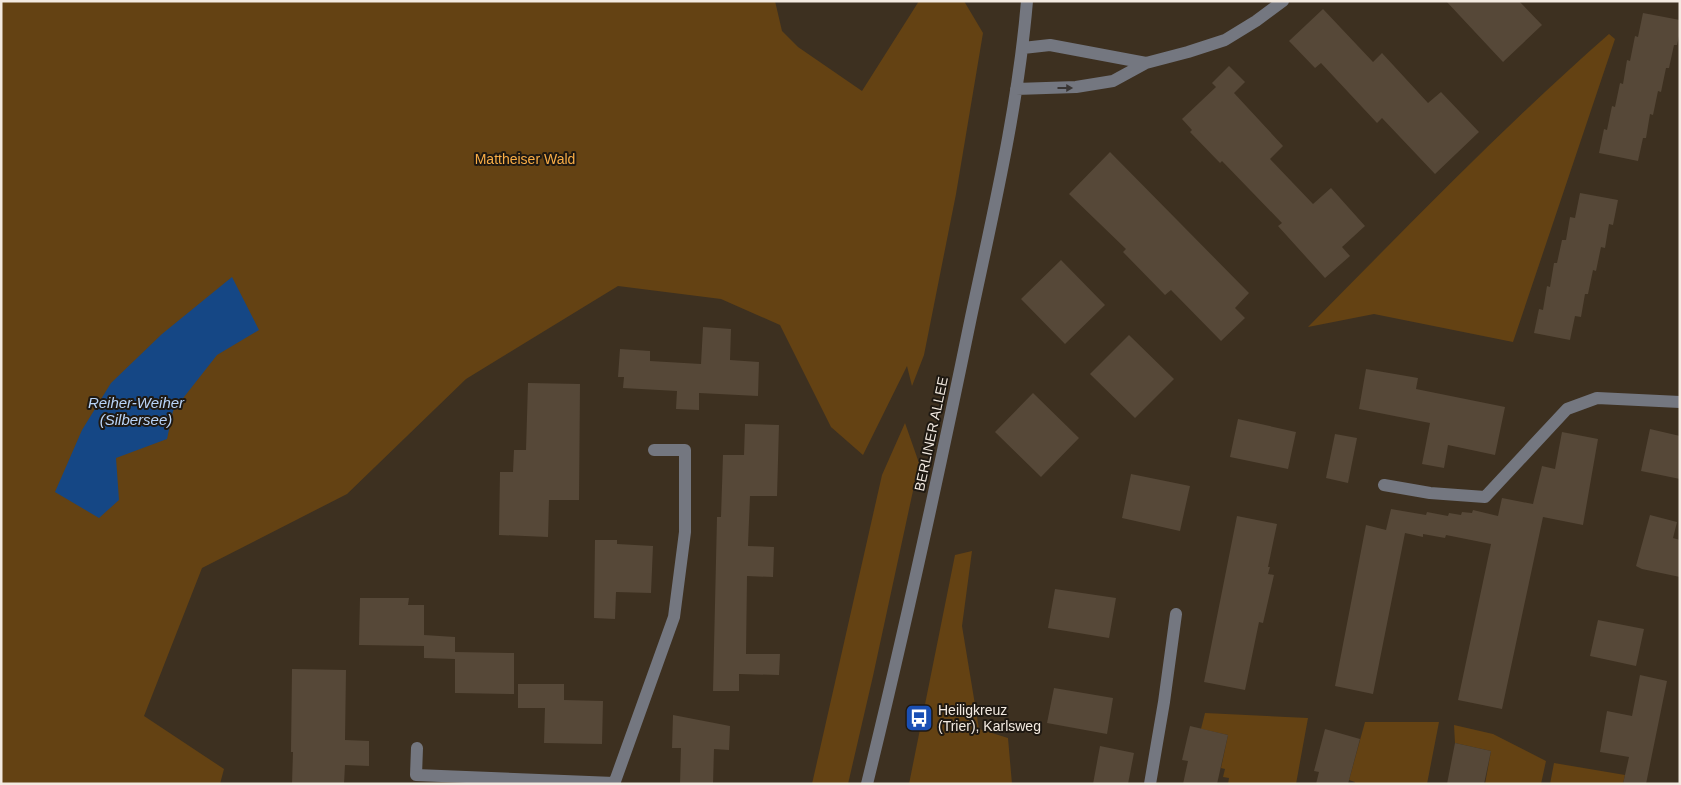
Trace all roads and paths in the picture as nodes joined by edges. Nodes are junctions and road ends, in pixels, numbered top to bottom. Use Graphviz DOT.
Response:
graph roads {
  1 [pos="1027,1"];
  2 [pos="1283,1"];
  3 [pos="1023,48"];
  4 [pos="1146,63"];
  5 [pos="1016,89"];
  6 [pos="1680,402"];
  7 [pos="654,450"];
  8 [pos="1384,485"];
  9 [pos="1176,614"];
  10 [pos="417,748"];
  11 [pos="614,784"];
  12 [pos="867,784"];
  13 [pos="1150,784"];
  1 -- 3 [label="street, BERLINER ALLEE"];
  2 -- 4 [label="street"];
  3 -- 4 [label="street"];
  3 -- 5 [label="street, BERLINER ALLEE"];
  5 -- 4 [label="street, one-way"];
  5 -- 12 [label="street, BERLINER ALLEE"];
  6 -- 8 [label="street"];
  7 -- 11 [label="street"];
  9 -- 13 [label="street"];
  10 -- 11 [label="street"];
}
